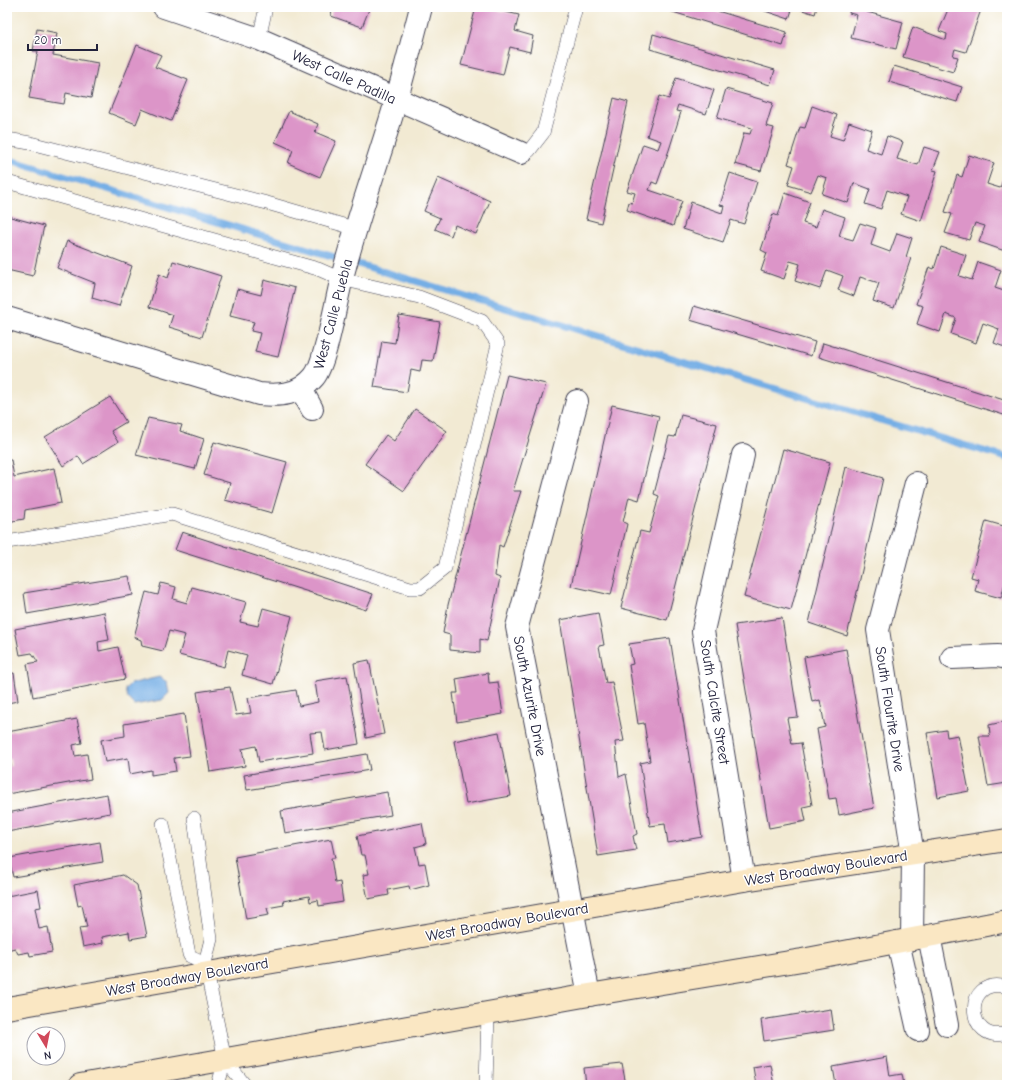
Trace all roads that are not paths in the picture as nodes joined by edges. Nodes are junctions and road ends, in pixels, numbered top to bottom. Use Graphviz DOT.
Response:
graph roads {
  1 [pos="164,7"];
  2 [pos="266,7"];
  3 [pos="421,7"];
  4 [pos="576,7"];
  5 [pos="259,39"];
  6 [pos="396,100"];
  7 [pos="7,139"];
  8 [pos="521,154"];
  9 [pos="7,182"];
  10 [pos="354,238"];
  11 [pos="342,277"];
  12 [pos="7,318"];
  13 [pos="300,389"];
  14 [pos="577,401"];
  15 [pos="312,409"];
  16 [pos="743,455"];
  17 [pos="916,483"];
  18 [pos="7,542"];
  19 [pos="952,658"];
  20 [pos="1007,658"];
  21 [pos="194,818"];
  22 [pos="163,824"];
  23 [pos="1007,840"];
  24 [pos="913,855"];
  25 [pos="744,880"];
  26 [pos="572,910"];
  27 [pos="1007,921"];
  28 [pos="913,939"];
  29 [pos="206,969"];
  30 [pos="1007,986"];
  31 [pos="589,995"];
  32 [pos="7,1008"];
  33 [pos="488,1014"];
  34 [pos="947,1025"];
  35 [pos="918,1030"];
  36 [pos="1007,1033"];
  37 [pos="225,1060"];
  38 [pos="80,1085"];
  39 [pos="218,1085"];
  40 [pos="245,1085"];
  41 [pos="486,1085"];
  1 -- 5 [label="street, West Calle Padilla"];
  2 -- 5 [label="lane"];
  3 -- 6 [label="street, West Calle Puebla"];
  4 -- 8 [label="lane"];
  5 -- 6 [label="street, West Calle Padilla"];
  6 -- 8 [label="street, West Calle Padilla"];
  6 -- 10 [label="street, West Calle Puebla"];
  7 -- 10 [label="lane"];
  9 -- 11 [label="lane"];
  10 -- 11 [label="street, West Calle Puebla"];
  11 -- 13 [label="street, West Calle Puebla"];
  11 -- 18 [label="lane"];
  12 -- 13 [label="street, West Calle Puebla"];
  13 -- 15 [label="street"];
  14 -- 26 [label="street, South Azurite Drive"];
  16 -- 25 [label="street, South Calcite Street"];
  17 -- 24 [label="street, South Flourite Drive"];
  19 -- 20 [label="street"];
  21 -- 29 [label="lane"];
  22 -- 29 [label="lane"];
  23 -- 24 [label="street, West Broadway Boulevard"];
  24 -- 25 [label="street, West Broadway Boulevard"];
  24 -- 28 [label="street, South Flourite Drive"];
  25 -- 26 [label="street, West Broadway Boulevard"];
  26 -- 29 [label="street, West Broadway Boulevard"];
  26 -- 31 [label="street, South Azurite Drive"];
  27 -- 28 [label="street"];
  28 -- 31 [label="street"];
  28 -- 34 [label="street"];
  28 -- 35 [label="street"];
  29 -- 32 [label="street, West Broadway Boulevard"];
  29 -- 37 [label="lane"];
  30 -- 36 [label="lane"];
  31 -- 33 [label="street"];
  33 -- 37 [label="street"];
  33 -- 41 [label="lane"];
  37 -- 38 [label="street"];
  37 -- 39 [label="lane"];
  37 -- 40 [label="lane"];
}
